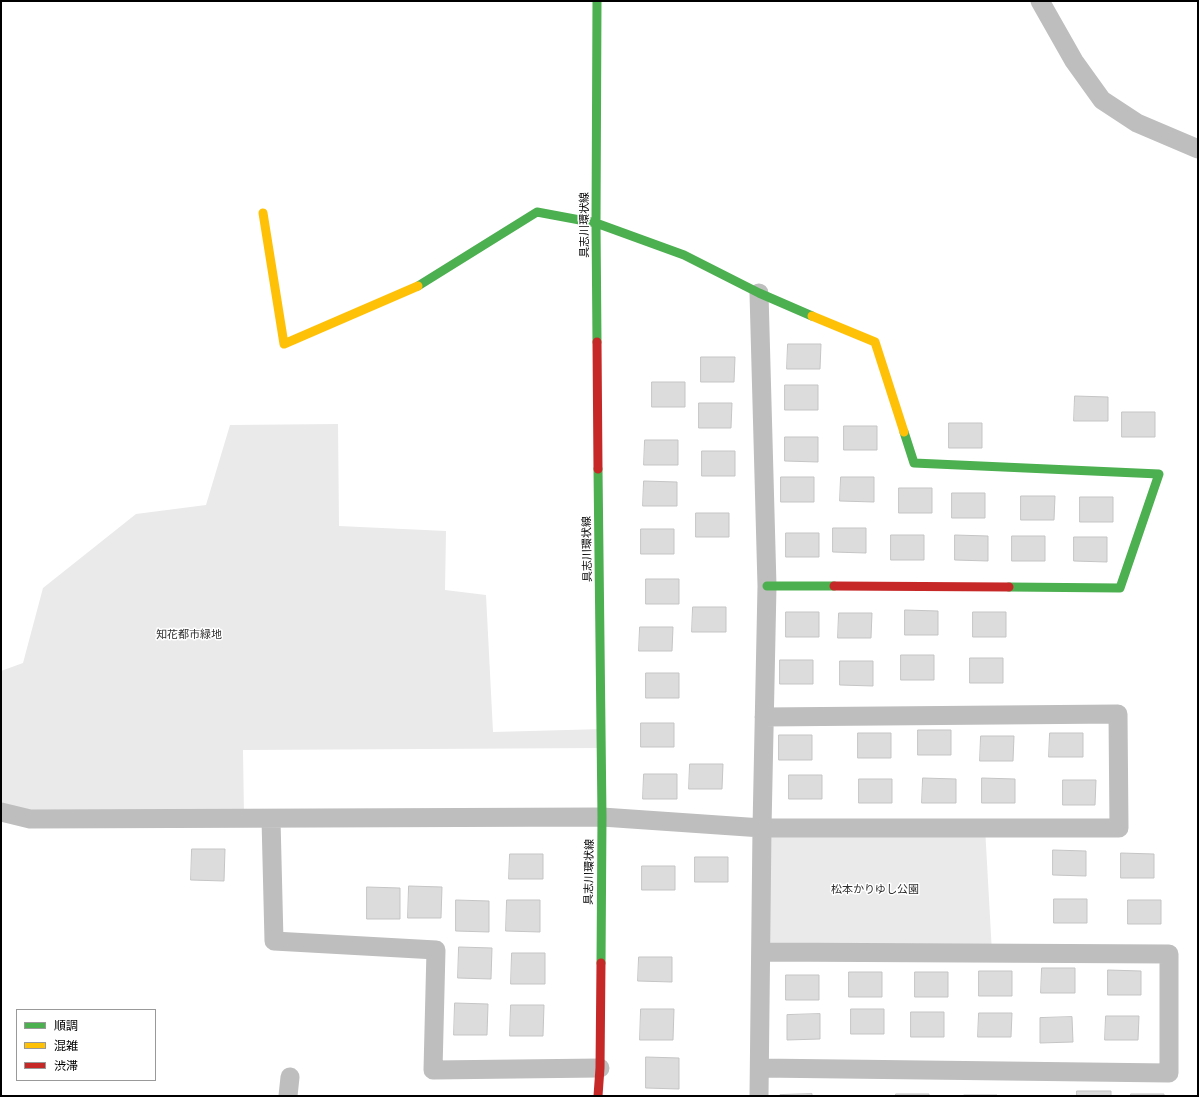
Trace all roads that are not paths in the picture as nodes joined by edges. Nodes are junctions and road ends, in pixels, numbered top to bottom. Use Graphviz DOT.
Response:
graph roads {
  1 [pos="597,1"];
  2 [pos="1040,1"];
  3 [pos="1198,149"];
  4 [pos="263,213"];
  5 [pos="596,223"];
  6 [pos="759,293"];
  7 [pos="767,586"];
  8 [pos="764,717"];
  9 [pos="1,812"];
  10 [pos="602,817"];
  11 [pos="271,819"];
  12 [pos="762,828"];
  13 [pos="761,952"];
  14 [pos="600,1068"];
  15 [pos="760,1068"];
  16 [pos="290,1077"];
  17 [pos="288,1096"];
  18 [pos="598,1096"];
  19 [pos="760,1096"];
  1 -- 5 [label="street, 具志川環状線"];
  2 -- 3 [label="street"];
  4 -- 5 [label="street"];
  5 -- 6 [label="street"];
  5 -- 10 [label="street, 具志川環状線"];
  6 -- 7 [label="street"];
  6 -- 7 [label="street"];
  7 -- 8 [label="street"];
  8 -- 12 [label="street"];
  8 -- 12 [label="street"];
  9 -- 11 [label="street"];
  10 -- 11 [label="street"];
  10 -- 12 [label="street"];
  10 -- 14 [label="street, 具志川環状線"];
  11 -- 14 [label="street"];
  12 -- 13 [label="street"];
  13 -- 15 [label="street"];
  13 -- 15 [label="street"];
  14 -- 18 [label="street, 具志川環状線"];
  15 -- 19 [label="street"];
  16 -- 17 [label="street"];
}
